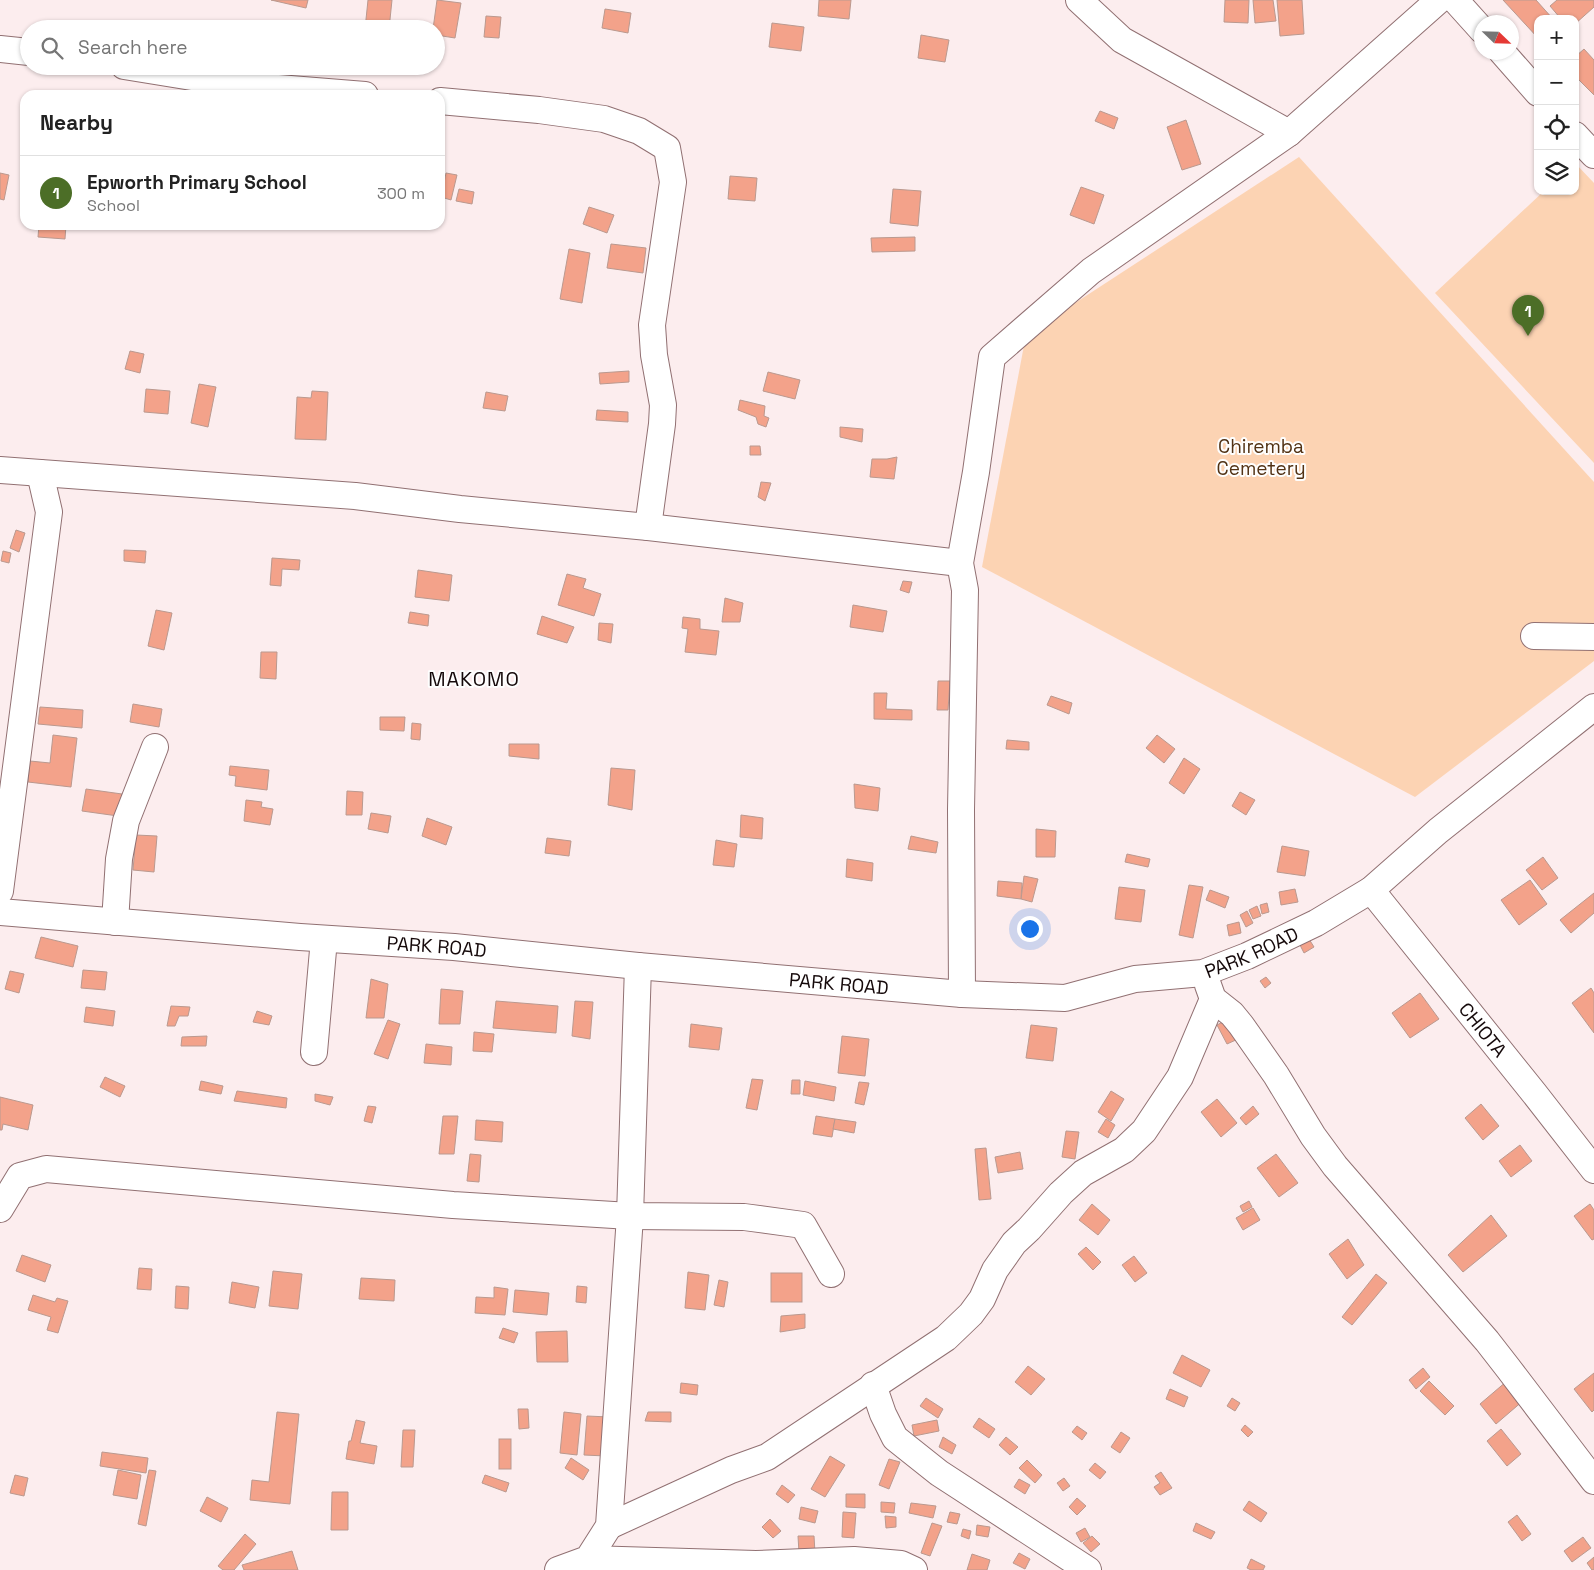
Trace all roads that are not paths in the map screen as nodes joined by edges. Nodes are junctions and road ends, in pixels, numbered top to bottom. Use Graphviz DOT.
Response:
graph roads {
  1 [pos="1079,0"];
  2 [pos="1439,0"];
  3 [pos="1455,0"];
  4 [pos="1474,21"];
  5 [pos="0,49"];
  6 [pos="20,51"];
  7 [pos="1509,60"];
  8 [pos="179,75"];
  9 [pos="1534,88"];
  10 [pos="304,90"];
  11 [pos="445,101"];
  12 [pos="1289,133"];
  13 [pos="1579,139"];
  14 [pos="1594,156"];
  15 [pos="0,470"];
  16 [pos="40,473"];
  17 [pos="648,527"];
  18 [pos="960,563"];
  19 [pos="1534,636"];
  20 [pos="1594,637"];
  21 [pos="1594,707"];
  22 [pos="155,747"];
  23 [pos="1371,890"];
  24 [pos="0,891"];
  25 [pos="0,912"];
  26 [pos="115,922"];
  27 [pos="324,939"];
  28 [pos="638,966"];
  29 [pos="1203,973"];
  30 [pos="962,994"];
  31 [pos="1213,999"];
  32 [pos="314,1052"];
  33 [pos="1594,1170"];
  34 [pos="0,1209"];
  35 [pos="630,1216"];
  36 [pos="831,1274"];
  37 [pos="873,1385"];
  38 [pos="1594,1482"];
  39 [pos="609,1526"];
  40 [pos="588,1559"];
  41 [pos="755,1567"];
  42 [pos="558,1570"];
  43 [pos="914,1570"];
  44 [pos="1088,1570"];
  1 -- 12 [label="street"];
  2 -- 12 [label="street"];
  3 -- 4 [label="street"];
  5 -- 6 [label="street"];
  7 -- 9 [label="street"];
  8 -- 10 [label="street"];
  11 -- 17 [label="street"];
  12 -- 18 [label="street"];
  13 -- 14 [label="street"];
  15 -- 16 [label="street"];
  16 -- 17 [label="street"];
  16 -- 24 [label="street"];
  17 -- 18 [label="street"];
  18 -- 30 [label="street"];
  19 -- 20 [label="street"];
  21 -- 23 [label="street, PARK ROAD"];
  22 -- 26 [label="street"];
  23 -- 29 [label="street, PARK ROAD"];
  23 -- 33 [label="street, CHIOTA"];
  25 -- 26 [label="street, PARK ROAD"];
  26 -- 27 [label="street, PARK ROAD"];
  27 -- 28 [label="street, PARK ROAD"];
  27 -- 32 [label="street"];
  28 -- 30 [label="street, PARK ROAD"];
  28 -- 35 [label="street"];
  29 -- 30 [label="street, PARK ROAD"];
  29 -- 31 [label="street"];
  31 -- 37 [label="street"];
  31 -- 38 [label="street"];
  34 -- 35 [label="street"];
  35 -- 36 [label="street"];
  35 -- 39 [label="street"];
  37 -- 39 [label="street"];
  37 -- 44 [label="street"];
  39 -- 40 [label="street"];
  40 -- 41 [label="street"];
  40 -- 42 [label="street"];
  41 -- 43 [label="street"];
}
